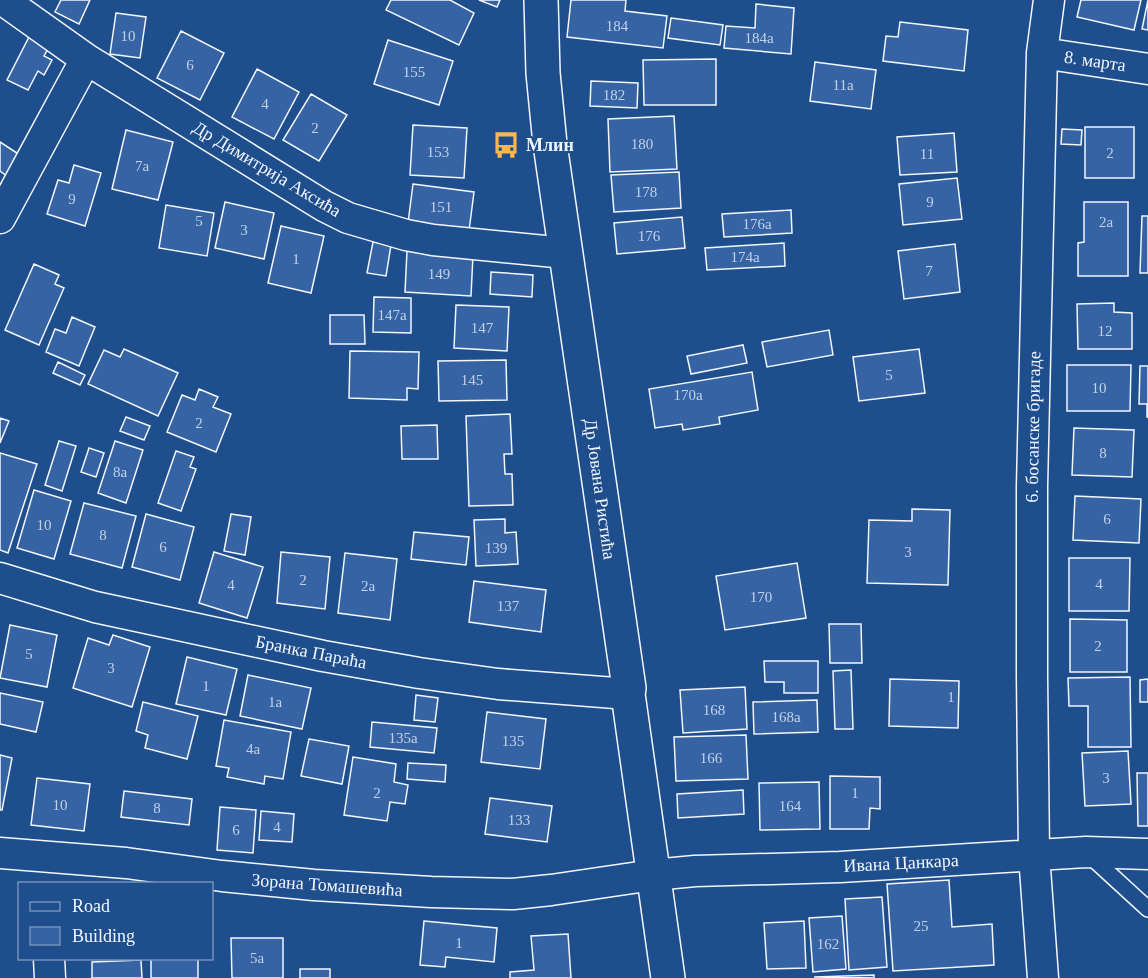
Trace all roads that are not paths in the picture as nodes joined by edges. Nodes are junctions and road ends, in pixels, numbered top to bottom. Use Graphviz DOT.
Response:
graph roads {
  1 [pos="3,0"];
  2 [pos="541,0"];
  3 [pos="1049,0"];
  4 [pos="1042,53"];
  5 [pos="86,59"];
  6 [pos="1148,69"];
  7 [pos="0,218"];
  8 [pos="565,254"];
  9 [pos="0,578"];
  10 [pos="628,694"];
  11 [pos="1086,852"];
  12 [pos="0,853"];
  13 [pos="1148,854"];
  14 [pos="1034,855"];
  15 [pos="47,870"];
  16 [pos="653,875"];
  17 [pos="1148,909"];
  18 [pos="49,960"];
  19 [pos="50,978"];
  20 [pos="668,978"];
  21 [pos="1043,978"];
  1 -- 5 [label="street, Др Димитрија Аксића"];
  2 -- 8 [label="street, Др Јована Ристића"];
  3 -- 4 [label="street, 6. босанске бригаде"];
  4 -- 6 [label="street, 8. марта"];
  4 -- 14 [label="street, 6. босанске бригаде"];
  5 -- 7 [label="street"];
  5 -- 8 [label="street, Др Димитрија Аксића"];
  8 -- 10 [label="street, Др Јована Ристића"];
  9 -- 10 [label="street, Бранка Параћа"];
  10 -- 16 [label="street, Др Јована Ристића"];
  11 -- 13 [label="street, Ивана Цанкара"];
  11 -- 14 [label="street, Ивана Цанкара"];
  11 -- 17 [label="lane"];
  12 -- 15 [label="street, Зорана Томашевића"];
  14 -- 16 [label="street, Ивана Цанкара"];
  14 -- 21 [label="street, 6. босанске бригаде"];
  15 -- 16 [label="street, Зорана Томашевића"];
  16 -- 20 [label="street, Др Јована Ристића"];
  18 -- 19 [label="street"];
}
